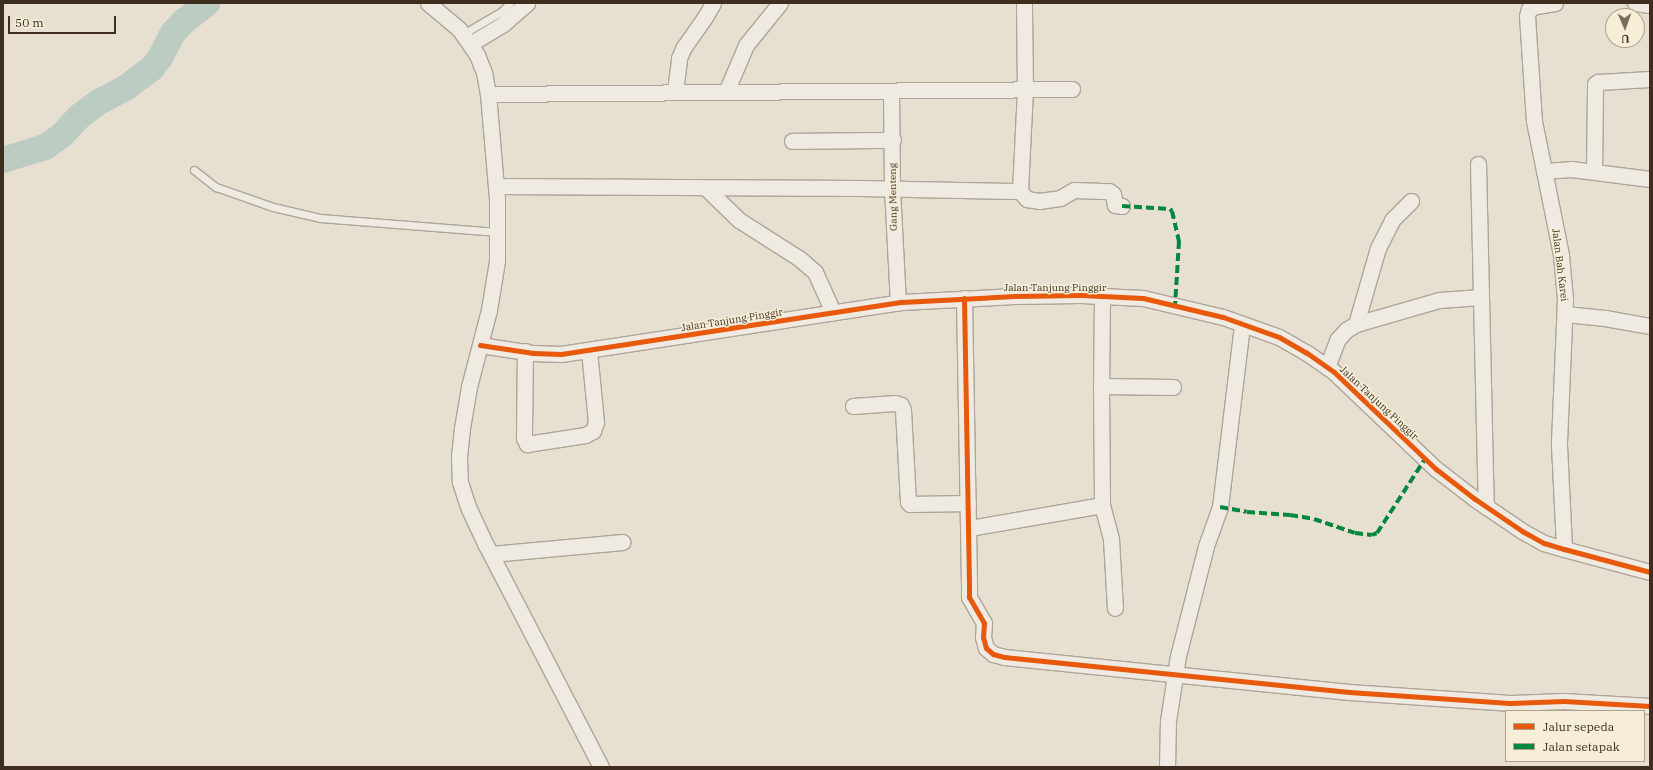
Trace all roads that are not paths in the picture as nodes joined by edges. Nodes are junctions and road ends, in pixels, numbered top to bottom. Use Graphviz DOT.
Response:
graph roads {
  1 [pos="428,3"];
  2 [pos="510,3"];
  3 [pos="527,3"];
  4 [pos="713,3"];
  5 [pos="780,3"];
  6 [pos="1024,3"];
  7 [pos="1555,3"];
  8 [pos="1635,3"];
  9 [pos="1650,5"];
  10 [pos="467,39"];
  11 [pos="1650,79"];
  12 [pos="1025,89"];
  13 [pos="1072,89"];
  14 [pos="892,90"];
  15 [pos="675,92"];
  16 [pos="726,92"];
  17 [pos="488,94"];
  18 [pos="893,140"];
  19 [pos="792,141"];
  20 [pos="1478,164"];
  21 [pos="194,170"];
  22 [pos="1544,170"];
  23 [pos="1594,171"];
  24 [pos="1650,179"];
  25 [pos="496,186"];
  26 [pos="706,188"];
  27 [pos="892,189"];
  28 [pos="1020,191"];
  29 [pos="1411,201"];
  30 [pos="1122,206"];
  31 [pos="497,232"];
  32 [pos="1102,296"];
  33 [pos="1481,297"];
  34 [pos="964,298"];
  35 [pos="898,302"];
  36 [pos="833,312"];
  37 [pos="1565,314"];
  38 [pos="1242,324"];
  39 [pos="1356,324"];
  40 [pos="1650,326"];
  41 [pos="480,345"];
  42 [pos="525,351"];
  43 [pos="589,351"];
  44 [pos="1327,367"];
  45 [pos="1100,386"];
  46 [pos="1173,387"];
  47 [pos="853,406"];
  48 [pos="968,503"];
  49 [pos="1102,505"];
  50 [pos="1486,507"];
  51 [pos="969,528"];
  52 [pos="622,542"];
  53 [pos="1564,549"];
  54 [pos="491,554"];
  55 [pos="1650,572"];
  56 [pos="1115,608"];
  57 [pos="1175,674"];
  58 [pos="1650,706"];
  59 [pos="601,767"];
  60 [pos="1167,767"];
  1 -- 10 [label="street"];
  2 -- 10 [label="lane"];
  3 -- 10 [label="street"];
  4 -- 15 [label="street"];
  5 -- 16 [label="street"];
  6 -- 12 [label="street"];
  7 -- 22 [label="street, Jalan Bah Karei"];
  8 -- 9 [label="street"];
  10 -- 17 [label="street"];
  11 -- 23 [label="street"];
  12 -- 13 [label="street"];
  12 -- 14 [label="street"];
  12 -- 28 [label="street"];
  14 -- 16 [label="street"];
  14 -- 18 [label="street, Gang Menteng"];
  15 -- 16 [label="street"];
  15 -- 17 [label="street"];
  17 -- 25 [label="street"];
  18 -- 19 [label="street"];
  18 -- 27 [label="street, Gang Menteng"];
  20 -- 33 [label="street"];
  21 -- 31 [label="lane"];
  22 -- 23 [label="street"];
  22 -- 37 [label="street, Jalan Bah Karei"];
  23 -- 24 [label="street"];
  25 -- 26 [label="street"];
  25 -- 31 [label="street"];
  26 -- 27 [label="street"];
  26 -- 36 [label="street"];
  27 -- 28 [label="street"];
  27 -- 35 [label="street, Gang Menteng"];
  28 -- 30 [label="street"];
  29 -- 39 [label="street"];
  31 -- 41 [label="street"];
  32 -- 34 [label="street, Jalan Tanjung Pinggir"];
  32 -- 38 [label="street, Jalan Tanjung Pinggir"];
  32 -- 45 [label="street"];
  33 -- 39 [label="street"];
  33 -- 50 [label="street"];
  34 -- 35 [label="street, Jalan Tanjung Pinggir"];
  34 -- 48 [label="street"];
  35 -- 36 [label="street, Jalan Tanjung Pinggir"];
  36 -- 43 [label="street, Jalan Tanjung Pinggir"];
  37 -- 40 [label="street"];
  37 -- 53 [label="street, Jalan Bah Karei"];
  38 -- 44 [label="street, Jalan Tanjung Pinggir"];
  38 -- 57 [label="street"];
  39 -- 44 [label="street"];
  41 -- 42 [label="street, Jalan Tanjung Pinggir"];
  41 -- 54 [label="street"];
  42 -- 43 [label="street, Jalan Tanjung Pinggir"];
  42 -- 43 [label="street"];
  44 -- 50 [label="street, Jalan Tanjung Pinggir"];
  45 -- 46 [label="street"];
  45 -- 49 [label="street"];
  47 -- 48 [label="street"];
  48 -- 51 [label="street"];
  49 -- 51 [label="street"];
  49 -- 56 [label="street"];
  50 -- 53 [label="street, Jalan Tanjung Pinggir"];
  51 -- 57 [label="street"];
  52 -- 54 [label="street"];
  53 -- 55 [label="street, Jalan Tanjung Pinggir"];
  54 -- 59 [label="street"];
  57 -- 58 [label="street"];
  57 -- 60 [label="street"];
}
